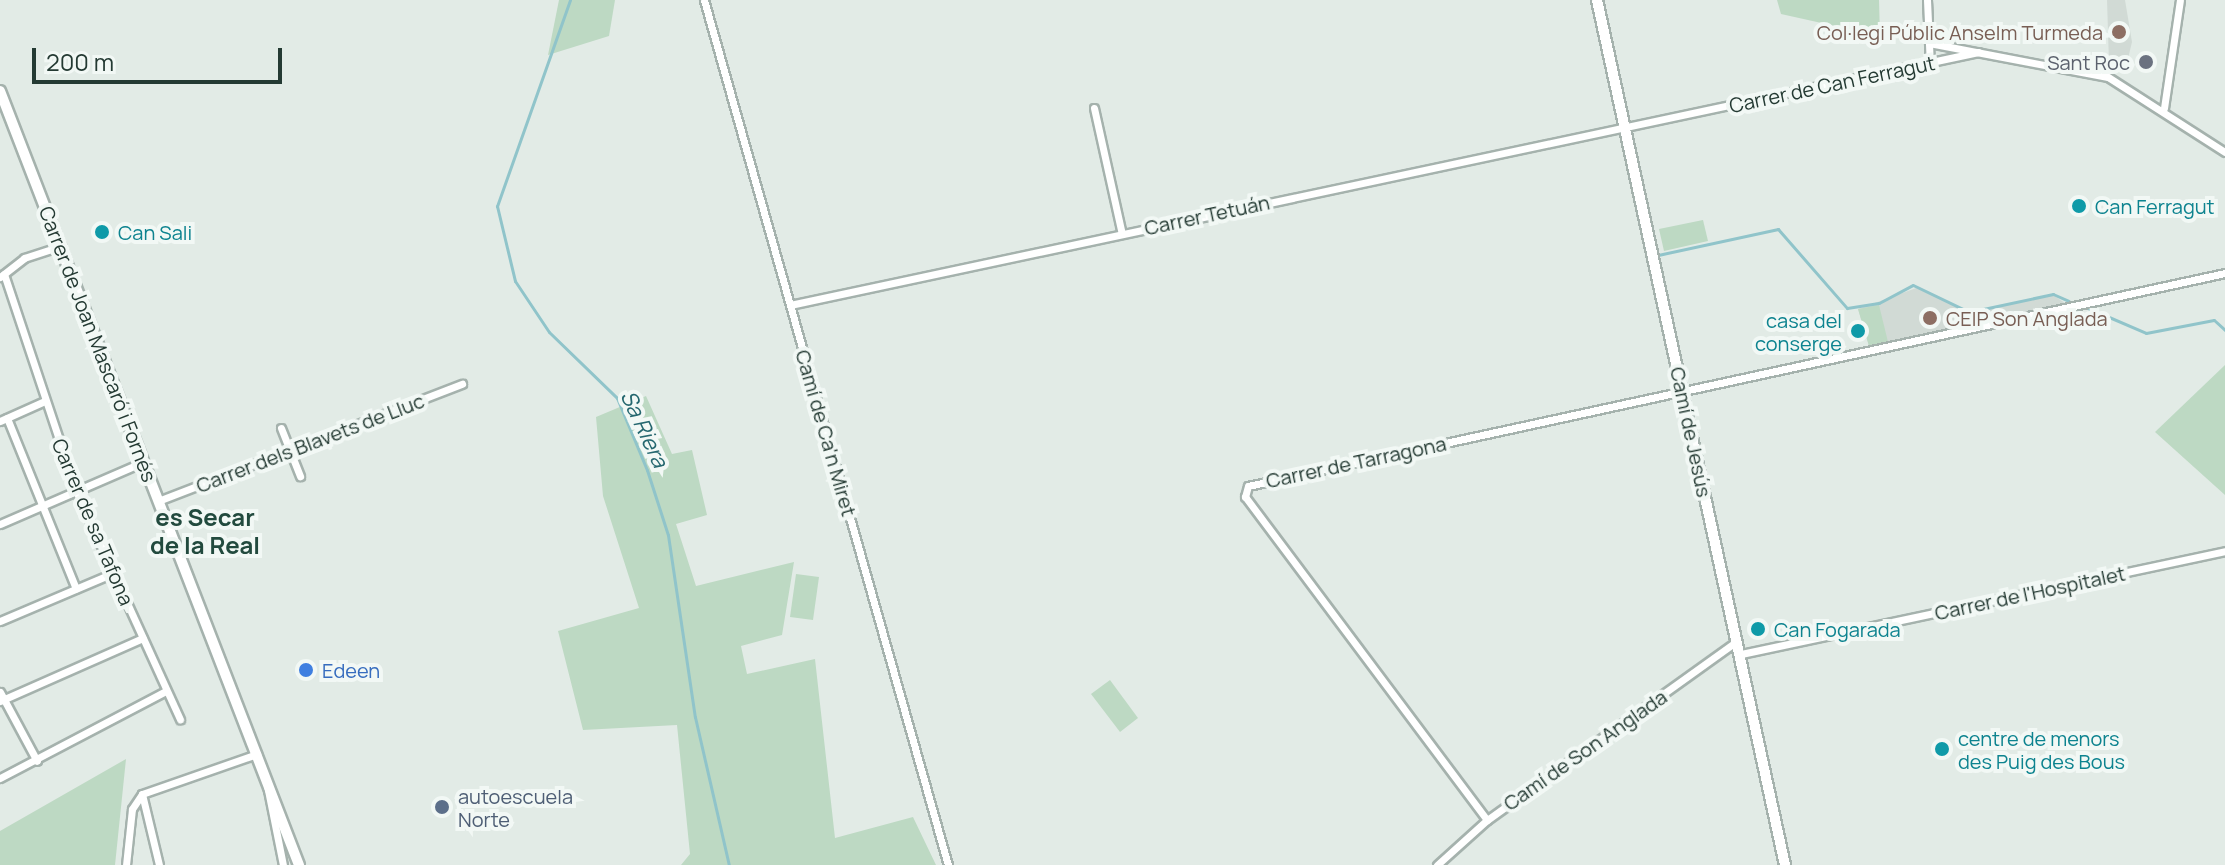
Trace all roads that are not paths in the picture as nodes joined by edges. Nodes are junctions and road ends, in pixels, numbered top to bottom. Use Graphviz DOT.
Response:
graph roads {
  1 [pos="704,0"];
  2 [pos="1597,0"];
  3 [pos="1927,0"];
  4 [pos="2180,0"];
  5 [pos="1929,43"];
  6 [pos="1978,52"];
  7 [pos="1930,65"];
  8 [pos="0,91"];
  9 [pos="1094,108"];
  10 [pos="2164,108"];
  11 [pos="1625,127"];
  12 [pos="2225,152"];
  13 [pos="1122,234"];
  14 [pos="60,246"];
  15 [pos="2225,273"];
  16 [pos="2,276"];
  17 [pos="790,305"];
  18 [pos="462,384"];
  19 [pos="1682,390"];
  20 [pos="45,401"];
  21 [pos="4,419"];
  22 [pos="281,428"];
  23 [pos="290,451"];
  24 [pos="143,462"];
  25 [pos="300,476"];
  26 [pos="76,491"];
  27 [pos="158,501"];
  28 [pos="38,507"];
  29 [pos="0,524"];
  30 [pos="2225,551"];
  31 [pos="113,573"];
  32 [pos="76,589"];
  33 [pos="0,621"];
  34 [pos="143,638"];
  35 [pos="1737,641"];
  36 [pos="1741,654"];
  37 [pos="166,691"];
  38 [pos="1,698"];
  39 [pos="180,719"];
  40 [pos="257,754"];
  41 [pos="37,761"];
  42 [pos="0,778"];
  43 [pos="267,778"];
  44 [pos="142,794"];
  45 [pos="1487,820"];
  46 [pos="126,865"];
  47 [pos="159,865"];
  48 [pos="283,865"];
  49 [pos="299,865"];
  50 [pos="948,865"];
  51 [pos="1437,865"];
  52 [pos="1785,865"];
  1 -- 17 [label="street, Camí de Ca'n Miret"];
  2 -- 11 [label="street, Camí de Jesús"];
  3 -- 5 [label="street"];
  4 -- 10 [label="street"];
  5 -- 6 [label="street, Carrer de Can Ferragut"];
  5 -- 7 [label="street"];
  6 -- 7 [label="street, Carrer de Can Ferragut"];
  6 -- 10 [label="street, Carrer de Can Ferragut"];
  7 -- 11 [label="street, Carrer de Can Ferragut"];
  8 -- 14 [label="street, Carrer de Joan Mascaró i Fornés"];
  9 -- 13 [label="street"];
  10 -- 12 [label="street"];
  11 -- 13 [label="street, Carrer Tetuán"];
  11 -- 19 [label="street, Camí de Jesús"];
  13 -- 17 [label="street, Carrer Tetuán"];
  14 -- 16 [label="street"];
  14 -- 24 [label="street, Carrer de Joan Mascaró i Fornés"];
  15 -- 19 [label="street"];
  16 -- 20 [label="street, Carrer de sa Tafona"];
  17 -- 50 [label="street, Camí de Ca'n Miret"];
  18 -- 23 [label="street, Carrer dels Blavets de Lluc"];
  19 -- 35 [label="street, Camí de Jesús"];
  19 -- 45 [label="street, Carrer de Tarragona"];
  20 -- 21 [label="street"];
  20 -- 26 [label="street, Carrer de sa Tafona"];
  21 -- 28 [label="street"];
  22 -- 23 [label="street"];
  23 -- 25 [label="street"];
  23 -- 27 [label="street, Carrer dels Blavets de Lluc"];
  24 -- 26 [label="street"];
  24 -- 27 [label="street, Carrer de Joan Mascaró i Fornés"];
  26 -- 28 [label="street"];
  26 -- 31 [label="street, Carrer de sa Tafona"];
  27 -- 40 [label="street, Carrer de Joan Mascaró i Fornés"];
  28 -- 29 [label="street"];
  28 -- 32 [label="street"];
  30 -- 36 [label="street, Carrer de l'Hospitalet"];
  31 -- 32 [label="street"];
  31 -- 34 [label="street, Carrer de sa Tafona"];
  32 -- 33 [label="street"];
  34 -- 37 [label="street, Carrer de sa Tafona"];
  34 -- 38 [label="street"];
  35 -- 36 [label="street, Camí de Jesús"];
  35 -- 45 [label="street, Camí de Son Anglada"];
  36 -- 52 [label="street, Camí de Jesús"];
  37 -- 39 [label="street, Carrer de sa Tafona"];
  37 -- 41 [label="street"];
  38 -- 41 [label="street"];
  40 -- 43 [label="street, Carrer de Joan Mascaró i Fornés"];
  40 -- 44 [label="street"];
  41 -- 42 [label="street"];
  43 -- 48 [label="street"];
  43 -- 49 [label="street, Carrer de Joan Mascaró i Fornés"];
  44 -- 46 [label="street"];
  44 -- 47 [label="street"];
  45 -- 51 [label="street, Camí de Son Anglada"];
}
